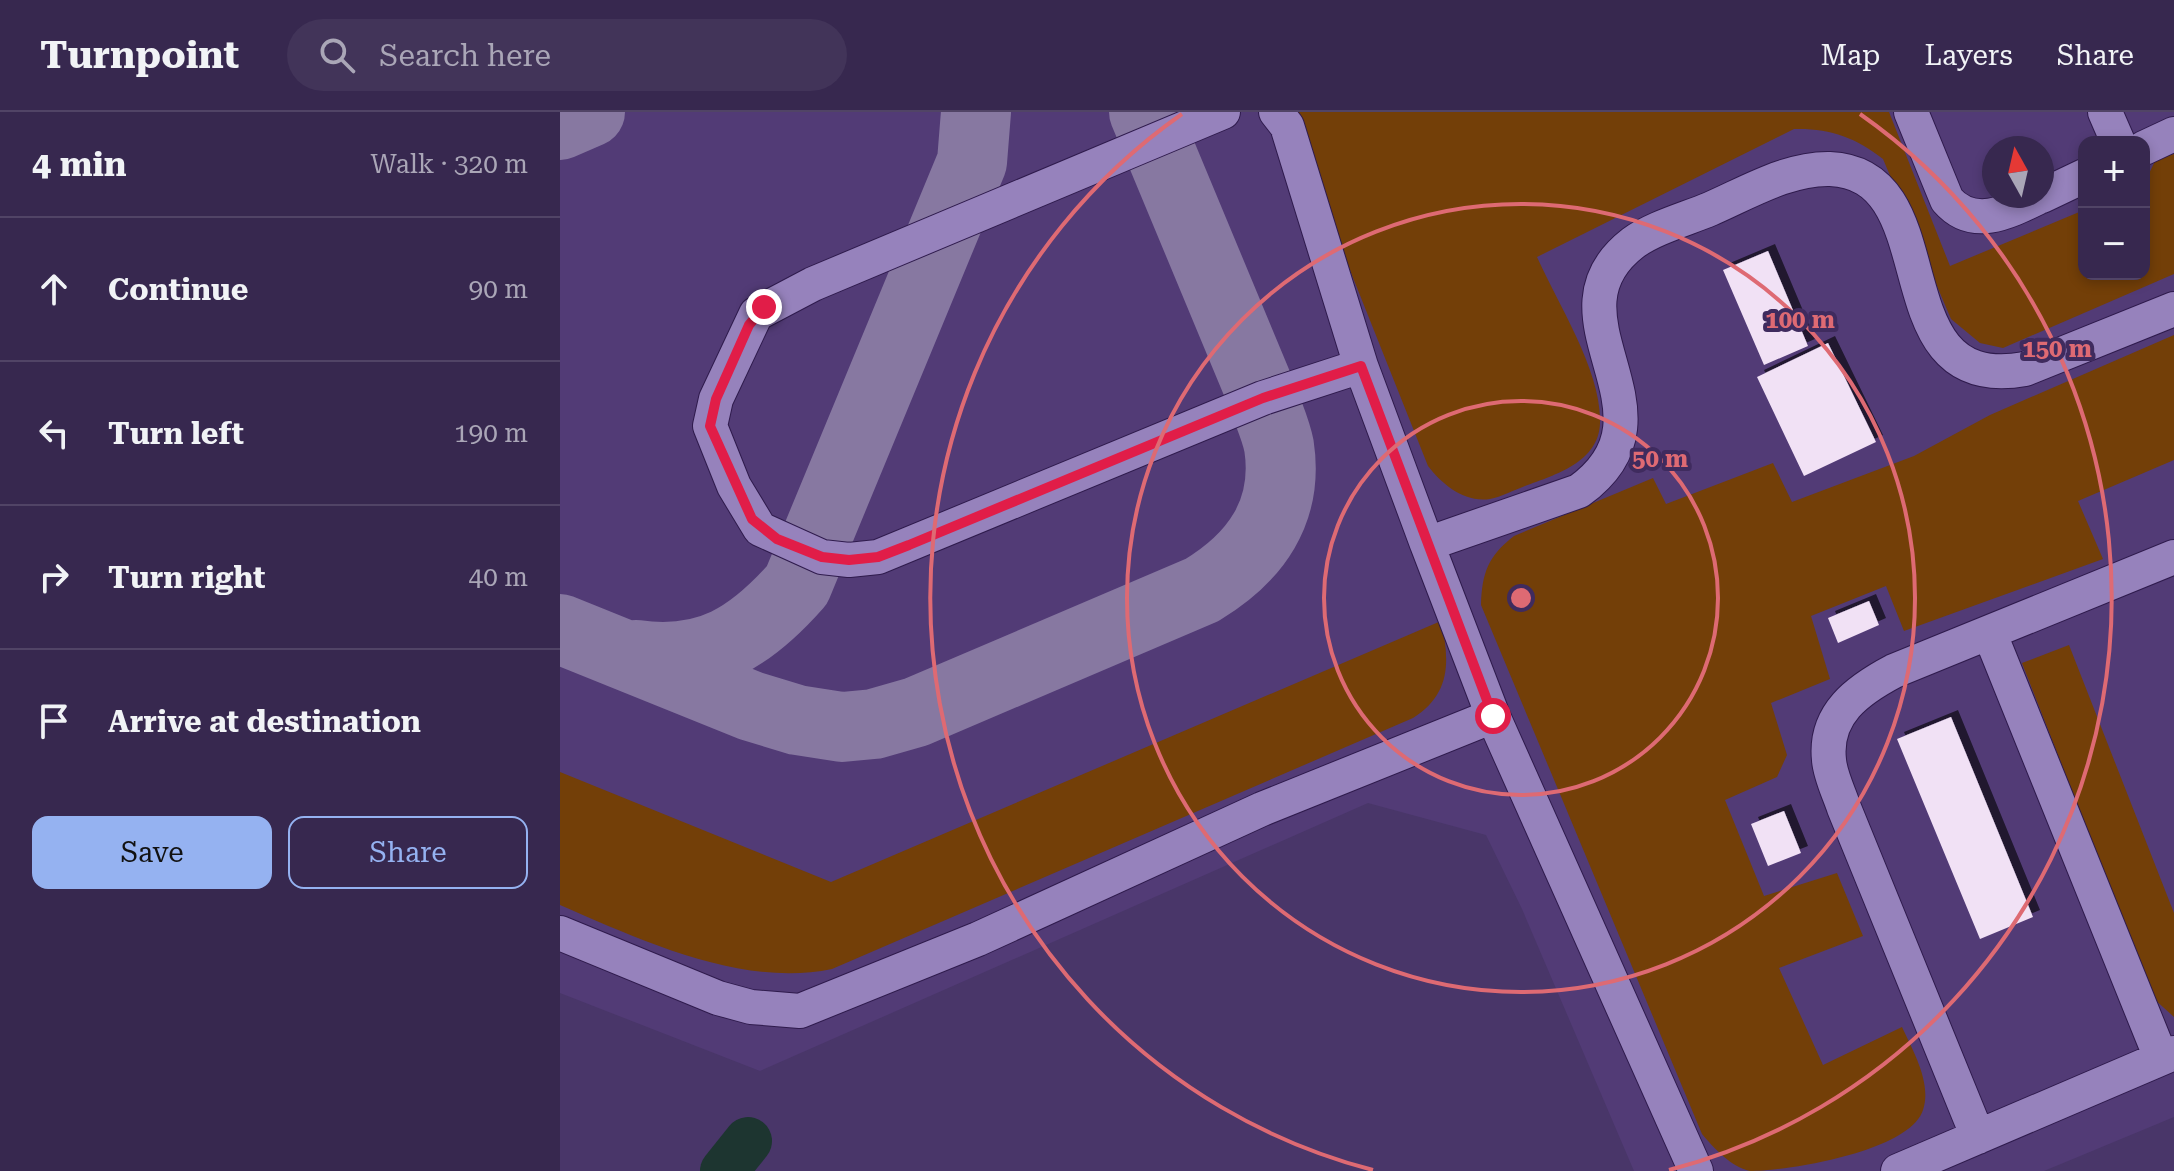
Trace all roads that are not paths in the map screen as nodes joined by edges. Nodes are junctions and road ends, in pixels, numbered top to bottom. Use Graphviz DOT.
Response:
graph roads {
  1 [pos="1223,112"];
  2 [pos="1276,112"];
  3 [pos="1911,112"];
  4 [pos="2105,112"];
  5 [pos="2174,134"];
  6 [pos="2115,136"];
  7 [pos="2150,145"];
  8 [pos="2078,179"];
  9 [pos="2054,190"];
  10 [pos="2016,208"];
  11 [pos="2174,309"];
  12 [pos="1361,366"];
  13 [pos="1427,544"];
  14 [pos="2174,557"];
  15 [pos="1990,634"];
  16 [pos="1493,716"];
  17 [pos="560,933"];
  18 [pos="2167,1055"];
  19 [pos="1978,1137"];
  20 [pos="1696,1171"];
  21 [pos="1898,1171"];
  1 -- 12 [label="lane"];
  2 -- 12 [label="lane"];
  3 -- 10 [label="lane"];
  4 -- 6 [label="lane"];
  5 -- 7 [label="lane"];
  8 -- 9 [label="lane"];
  11 -- 13 [label="lane"];
  12 -- 13 [label="lane"];
  13 -- 16 [label="lane"];
  14 -- 15 [label="lane"];
  15 -- 18 [label="lane"];
  15 -- 19 [label="lane"];
  16 -- 17 [label="lane"];
  16 -- 20 [label="lane"];
  18 -- 19 [label="lane"];
  19 -- 21 [label="lane"];
}
